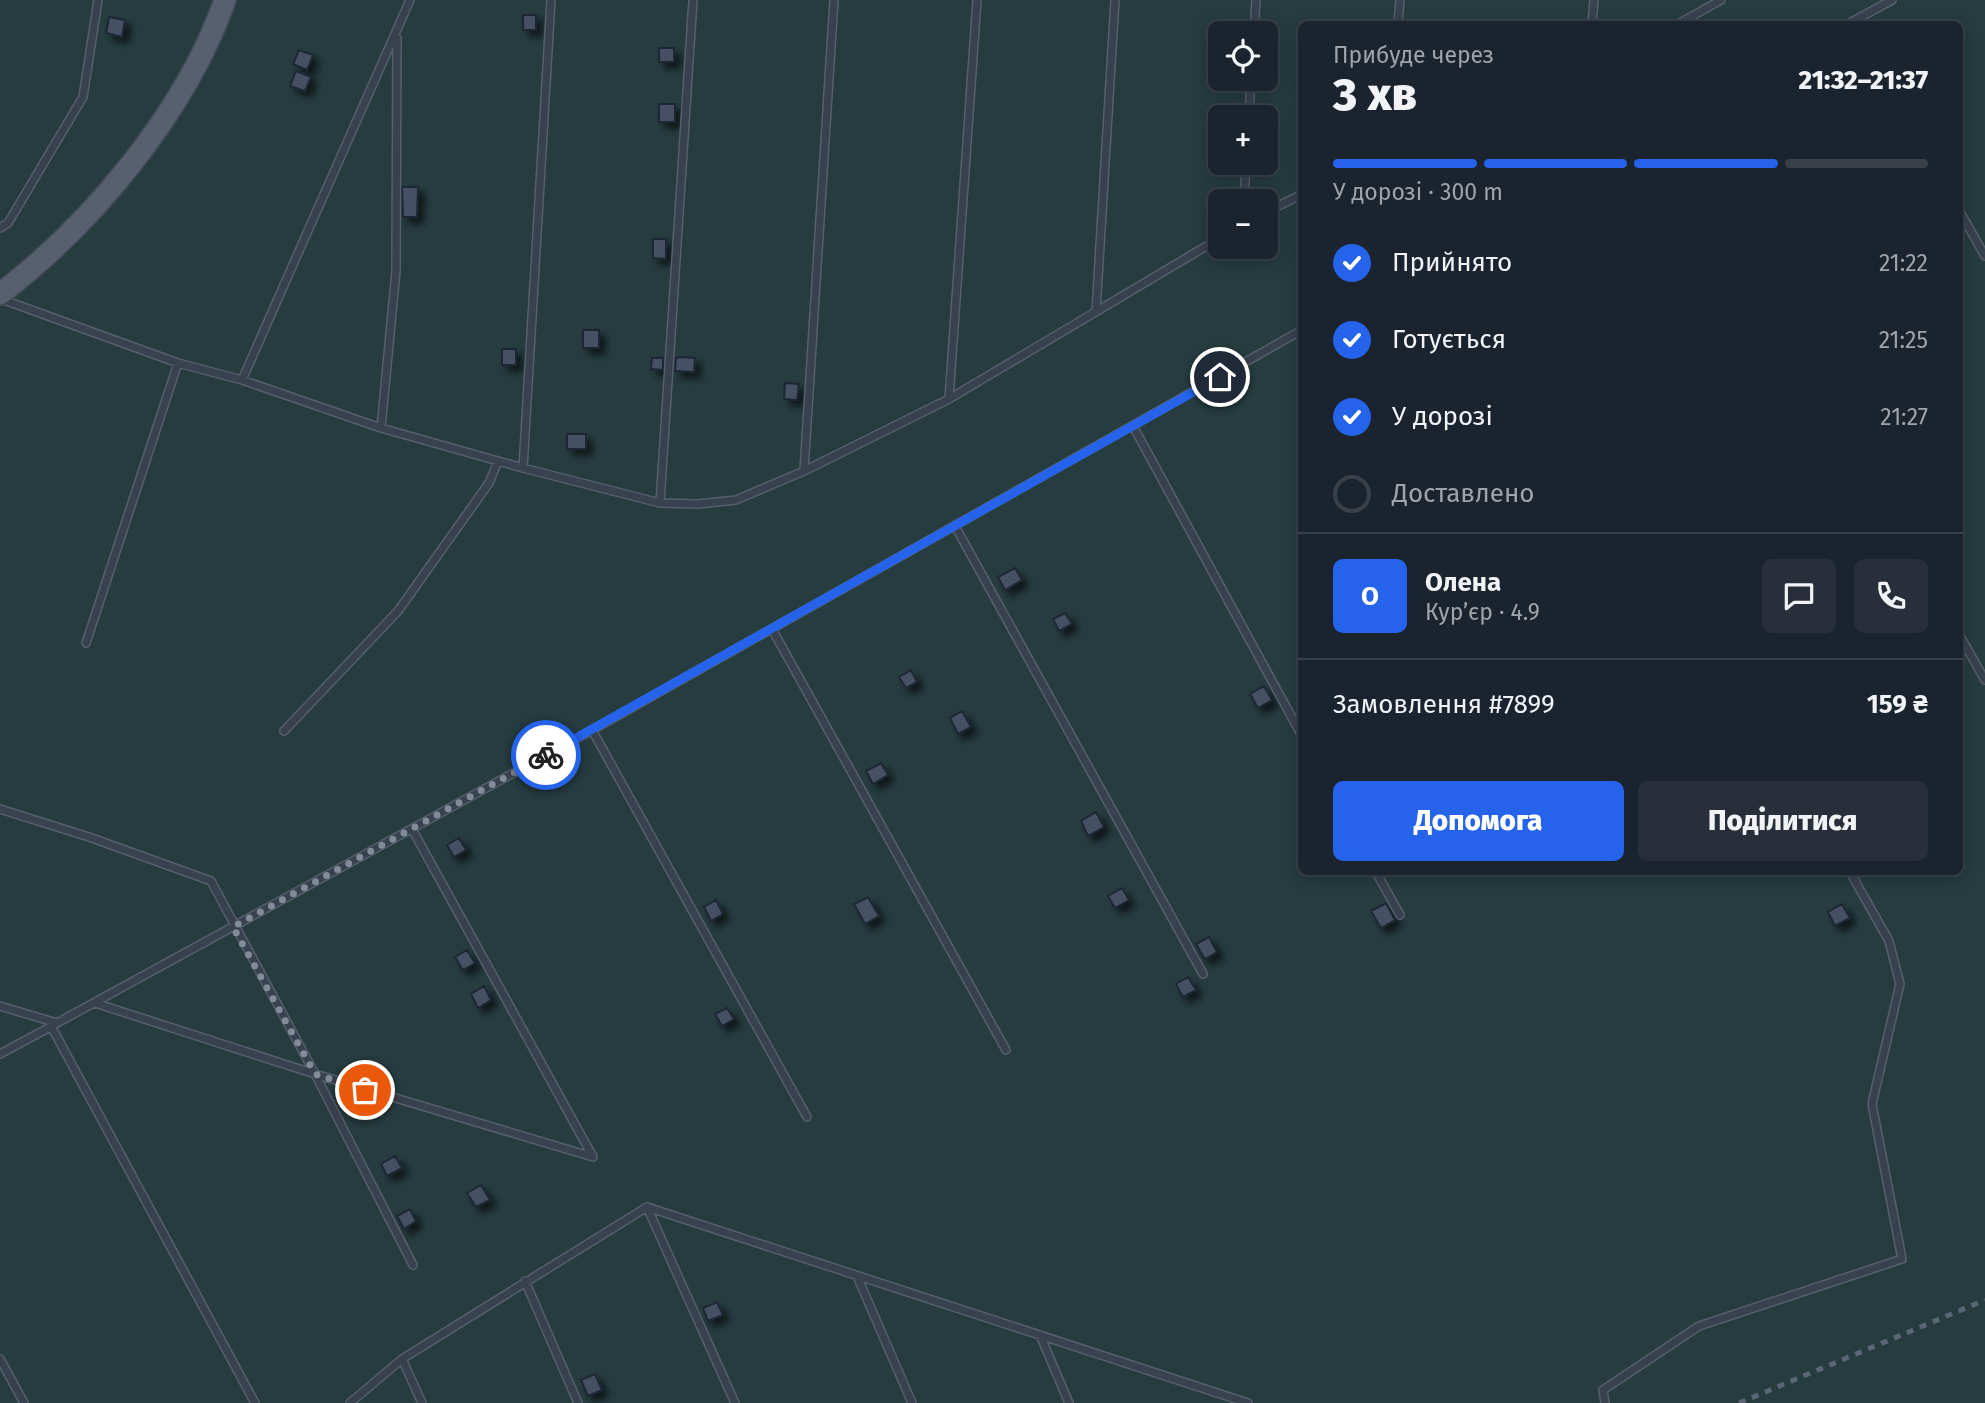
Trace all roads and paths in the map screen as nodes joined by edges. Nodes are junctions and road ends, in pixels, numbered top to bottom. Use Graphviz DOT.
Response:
graph roads {
  1 [pos="98,0"];
  2 [pos="225,0"];
  3 [pos="410,0"];
  4 [pos="551,0"];
  5 [pos="693,0"];
  6 [pos="834,0"];
  7 [pos="977,0"];
  8 [pos="1115,0"];
  9 [pos="1255,0"];
  10 [pos="1399,0"];
  11 [pos="1594,0"];
  12 [pos="1721,0"];
  13 [pos="1892,0"];
  14 [pos="1254,21"];
  15 [pos="1398,21"];
  16 [pos="1592,21"];
  17 [pos="1683,21"];
  18 [pos="1857,21"];
  19 [pos="397,33"];
  20 [pos="1298,196"];
  21 [pos="1278,206"];
  22 [pos="1963,217"];
  23 [pos="0,228"];
  24 [pos="1208,245"];
  25 [pos="1985,256"];
  26 [pos="0,296"];
  27 [pos="1097,311"];
  28 [pos="1298,332"];
  29 [pos="178,363"];
  30 [pos="242,380"];
  31 [pos="948,399"];
  32 [pos="1133,426"];
  33 [pos="381,428"];
  34 [pos="498,461"];
  35 [pos="523,468"];
  36 [pos="804,471"];
  37 [pos="660,503"];
  38 [pos="955,526"];
  39 [pos="772,629"];
  40 [pos="1963,641"];
  41 [pos="86,643"];
  42 [pos="1985,681"];
  43 [pos="1298,729"];
  44 [pos="592,730"];
  45 [pos="284,731"];
  46 [pos="0,810"];
  47 [pos="412,829"];
  48 [pos="1378,875"];
  49 [pos="1852,875"];
  50 [pos="1400,915"];
  51 [pos="233,927"];
  52 [pos="1203,974"];
  53 [pos="95,1003"];
  54 [pos="0,1006"];
  55 [pos="54,1025"];
  56 [pos="1006,1050"];
  57 [pos="0,1055"];
  58 [pos="315,1074"];
  59 [pos="807,1117"];
  60 [pos="648,1208"];
  61 [pos="413,1265"];
  62 [pos="858,1276"];
  63 [pos="525,1281"];
  64 [pos="1040,1335"];
  65 [pos="0,1359"];
  66 [pos="402,1359"];
  67 [pos="24,1403"];
  68 [pos="255,1403"];
  69 [pos="350,1403"];
  70 [pos="422,1403"];
  71 [pos="579,1403"];
  72 [pos="735,1403"];
  73 [pos="912,1403"];
  74 [pos="1069,1403"];
  75 [pos="1248,1403"];
  76 [pos="1605,1403"];
  1 -- 23 [label="lane"];
  2 -- 26 [label="main road"];
  3 -- 19 [label="lane"];
  4 -- 35 [label="lane"];
  5 -- 37 [label="lane"];
  6 -- 36 [label="lane"];
  7 -- 31 [label="lane"];
  8 -- 27 [label="lane"];
  9 -- 14 [label="lane"];
  10 -- 15 [label="lane"];
  11 -- 16 [label="lane"];
  12 -- 17 [label="lane"];
  13 -- 18 [label="lane"];
  19 -- 30 [label="lane"];
  19 -- 33 [label="lane"];
  20 -- 21 [label="lane"];
  22 -- 25 [label="lane"];
  24 -- 27 [label="lane"];
  26 -- 29 [label="lane"];
  27 -- 31 [label="lane"];
  28 -- 32 [label="lane"];
  29 -- 30 [label="lane"];
  29 -- 41 [label="lane"];
  30 -- 33 [label="lane"];
  31 -- 36 [label="lane"];
  32 -- 38 [label="lane"];
  32 -- 43 [label="lane"];
  33 -- 34 [label="lane"];
  34 -- 35 [label="lane"];
  34 -- 45 [label="lane"];
  35 -- 37 [label="lane"];
  36 -- 37 [label="lane"];
  38 -- 39 [label="lane"];
  38 -- 52 [label="lane"];
  39 -- 44 [label="lane"];
  39 -- 56 [label="lane"];
  40 -- 42 [label="lane"];
  44 -- 47 [label="lane"];
  44 -- 59 [label="lane"];
  46 -- 51 [label="lane"];
  47 -- 51 [label="lane"];
  47 -- 58 [label="lane"];
  48 -- 50 [label="lane"];
  49 -- 76 [label="lane"];
  51 -- 53 [label="lane"];
  51 -- 58 [label="lane"];
  53 -- 55 [label="lane"];
  53 -- 58 [label="lane"];
  54 -- 55 [label="lane"];
  55 -- 57 [label="lane"];
  55 -- 68 [label="lane"];
  58 -- 61 [label="lane"];
  60 -- 62 [label="lane"];
  60 -- 63 [label="lane"];
  60 -- 72 [label="lane"];
  62 -- 64 [label="lane"];
  62 -- 73 [label="lane"];
  63 -- 66 [label="lane"];
  63 -- 71 [label="lane"];
  64 -- 74 [label="lane"];
  64 -- 75 [label="lane"];
  65 -- 67 [label="lane"];
  66 -- 69 [label="lane"];
  66 -- 70 [label="lane"];
}
